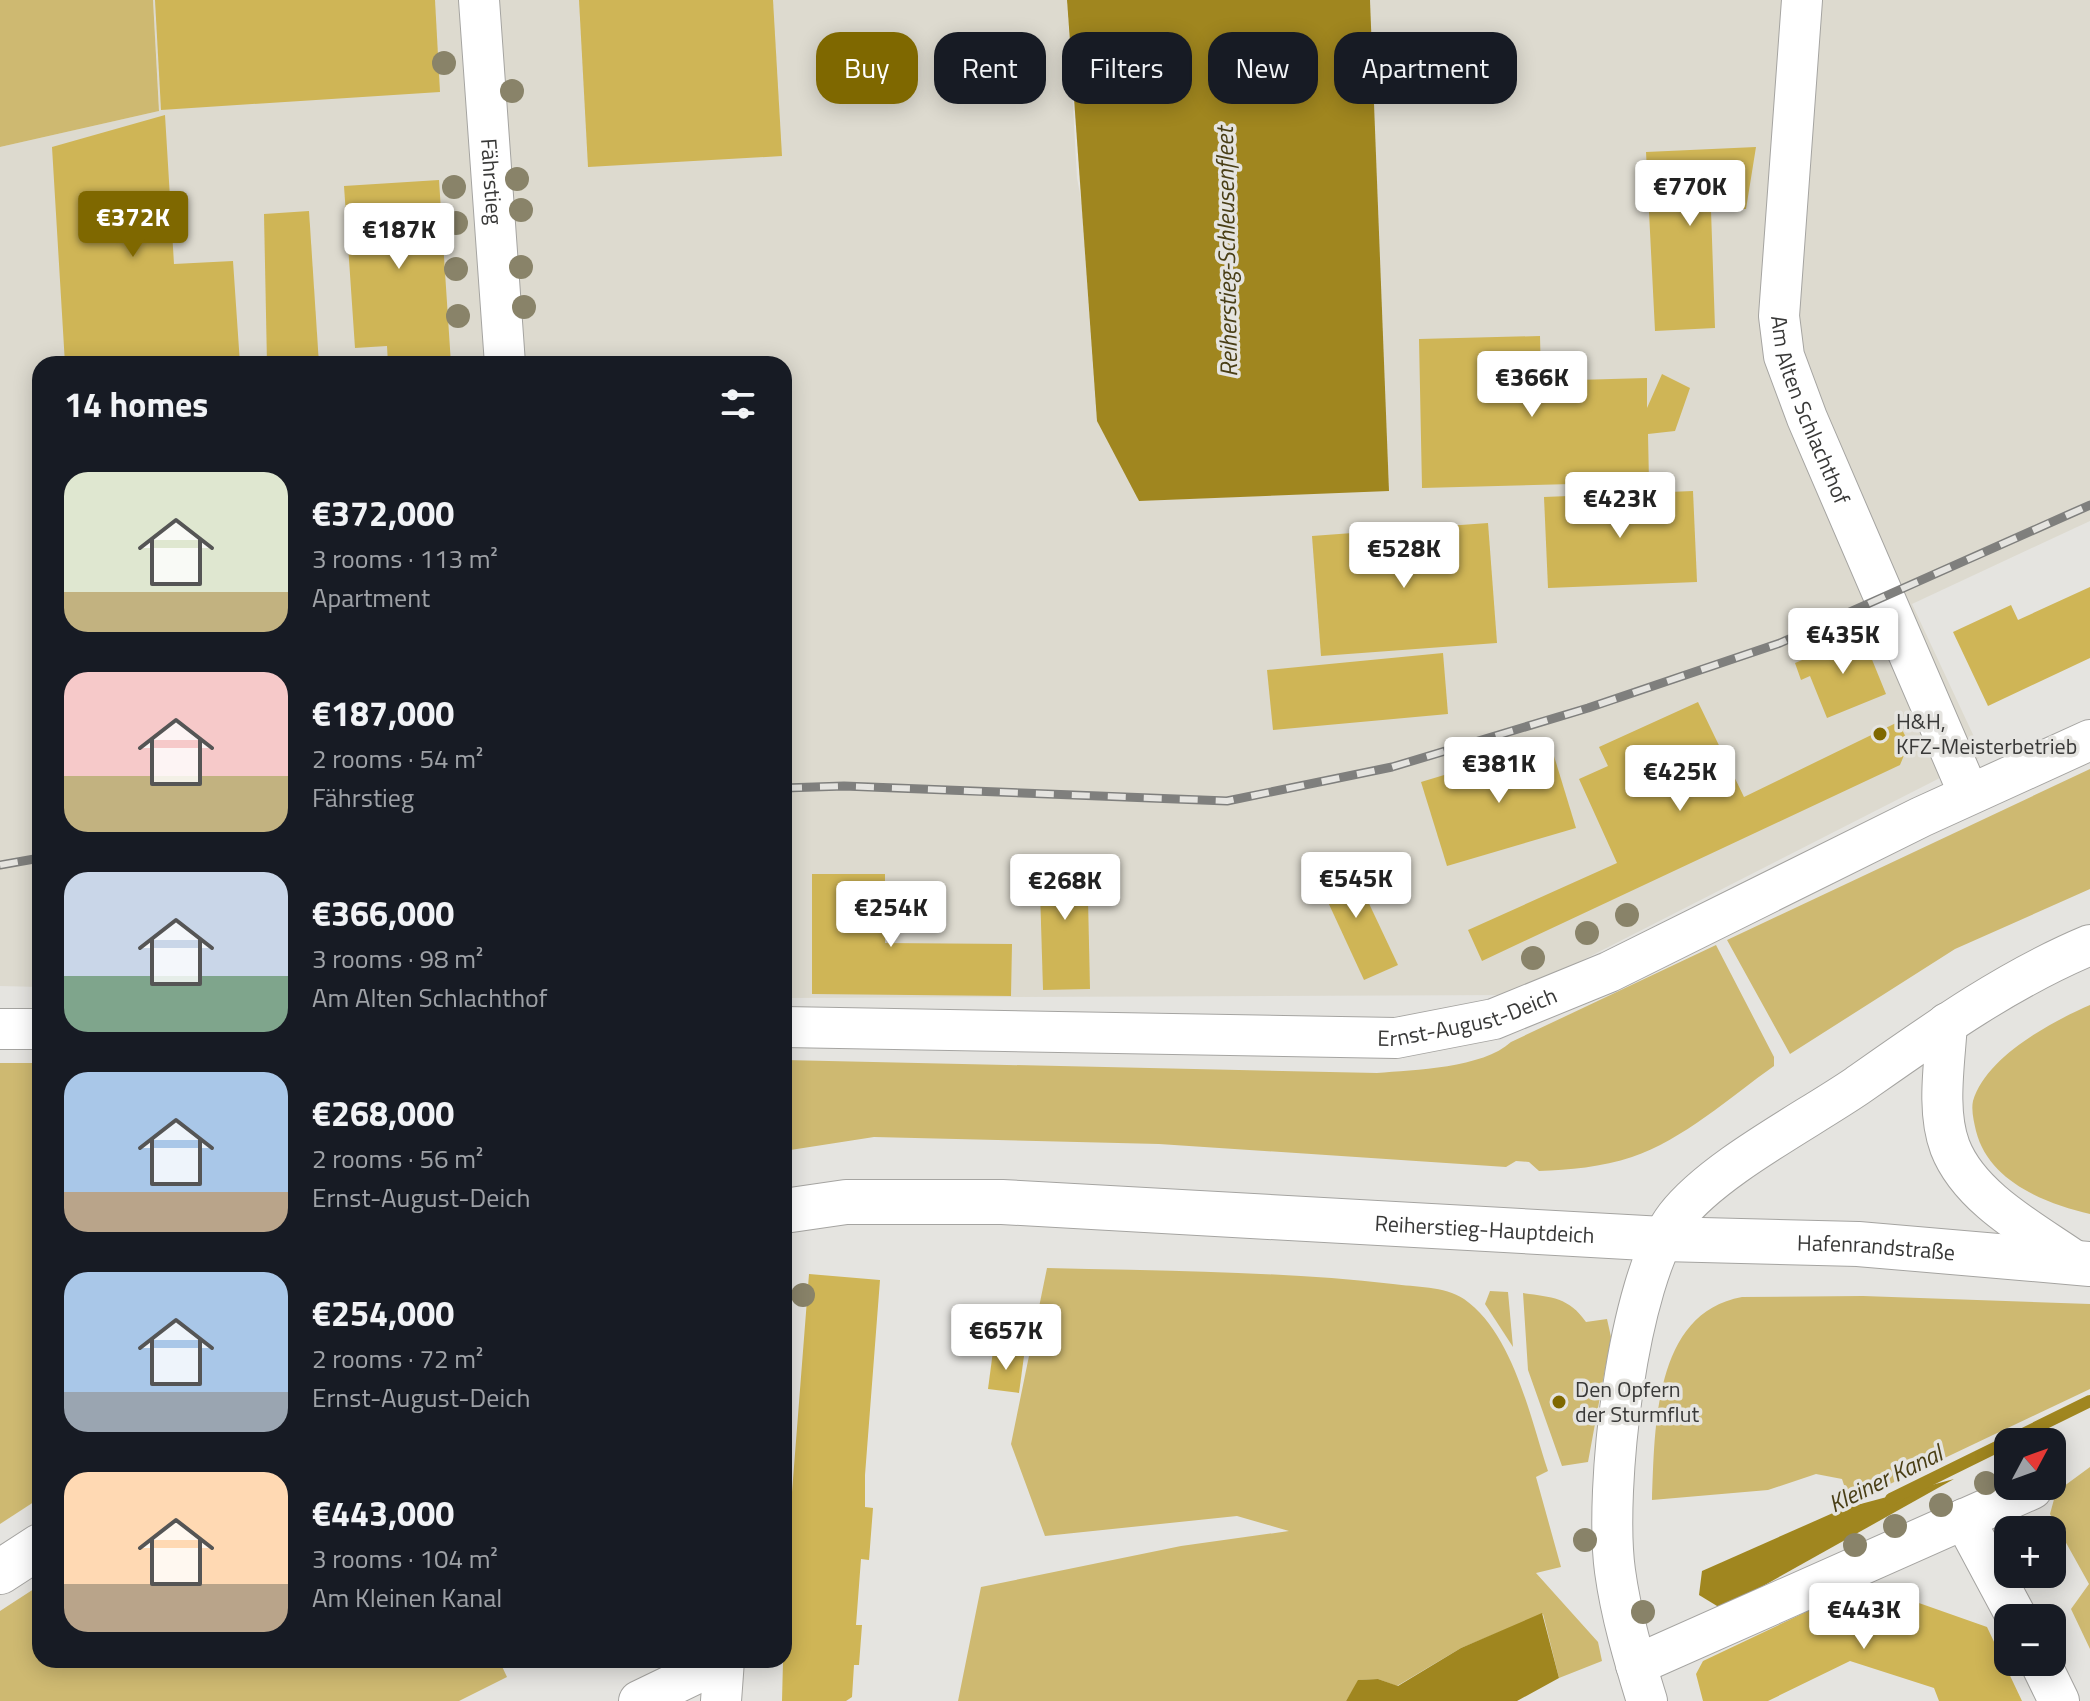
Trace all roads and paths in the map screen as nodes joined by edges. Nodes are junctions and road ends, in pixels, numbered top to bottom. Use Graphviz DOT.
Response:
graph roads {
  1 [pos="479,0"];
  2 [pos="1802,0"];
  3 [pos="504,356"];
  4 [pos="2090,740"];
  5 [pos="1969,794"];
  6 [pos="2090,945"];
  7 [pos="1947,1023"];
  8 [pos="792,1027"];
  9 [pos="0,1029"];
  10 [pos="32,1029"];
  11 [pos="792,1210"];
  12 [pos="1663,1239"];
  13 [pos="2084,1263"];
  14 [pos="2007,1500"];
  15 [pos="1964,1519"];
  16 [pos="32,1551"];
  17 [pos="0,1572"];
  18 [pos="2010,1604"];
  19 [pos="707,1668"];
  20 [pos="723,1668"];
  21 [pos="1637,1669"];
  22 [pos="2047,1676"];
  23 [pos="639,1701"];
  24 [pos="721,1701"];
  25 [pos="2059,1701"];
  1 -- 3 [label="street, Fährstieg"];
  2 -- 5 [label="street, Am Alten Schlachthof"];
  4 -- 5 [label="street, Ernst-August-Deich"];
  5 -- 8 [label="street, Ernst-August-Deich"];
  6 -- 7 [label="street"];
  7 -- 12 [label="street"];
  7 -- 13 [label="street"];
  9 -- 10 [label="street"];
  11 -- 12 [label="main road, Reiherstieg-Hauptdeich"];
  12 -- 13 [label="main road, Hafenrandstraße"];
  12 -- 21 [label="street"];
  14 -- 15 [label="street"];
  15 -- 18 [label="street"];
  15 -- 21 [label="street"];
  16 -- 17 [label="main road"];
  19 -- 23 [label="street"];
  20 -- 24 [label="street"];
  22 -- 25 [label="street"];
}
